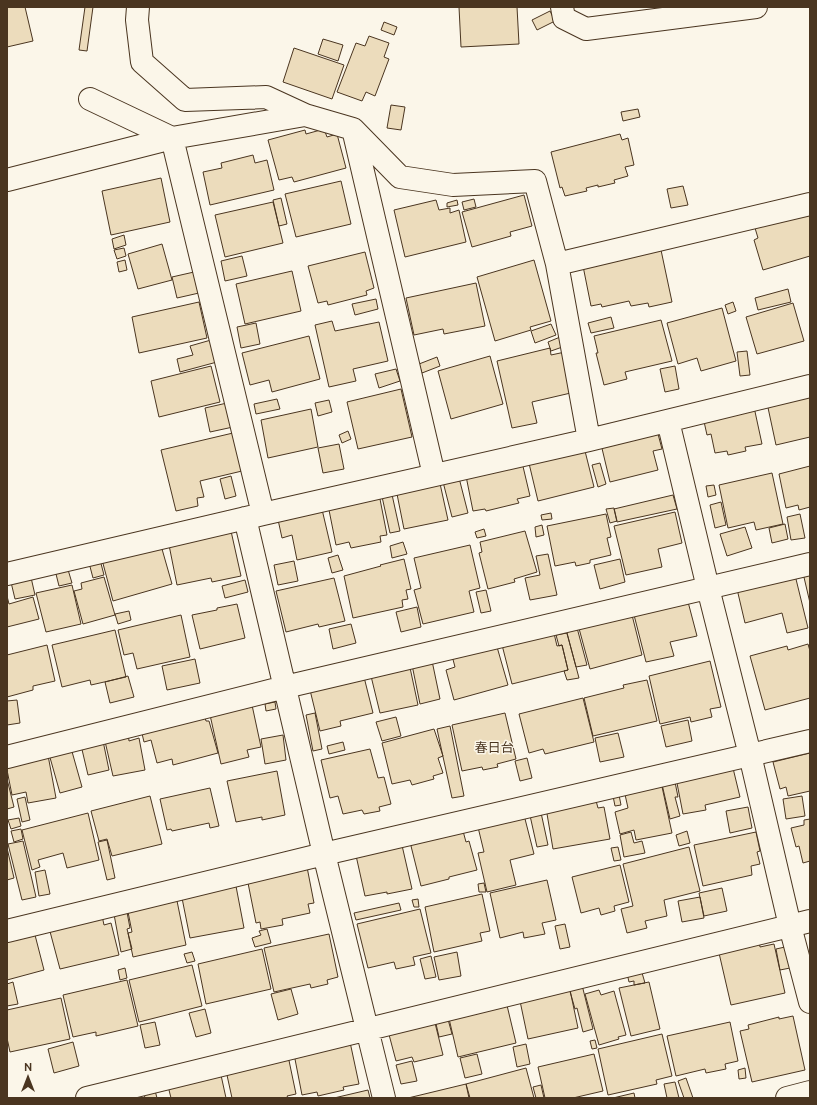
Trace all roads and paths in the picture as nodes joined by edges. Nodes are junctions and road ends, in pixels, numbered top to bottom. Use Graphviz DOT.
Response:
graph roads {
  1 [pos="138,7"];
  2 [pos="562,7"];
  3 [pos="756,7"];
  4 [pos="90,99"];
  5 [pos="304,115"];
  6 [pos="353,129"];
  7 [pos="172,138"];
  8 [pos="7,180"];
  9 [pos="810,204"];
  10 [pos="557,264"];
  11 [pos="810,386"];
  12 [pos="668,421"];
  13 [pos="589,440"];
  14 [pos="434,475"];
  15 [pos="254,516"];
  16 [pos="810,564"];
  17 [pos="7,574"];
  18 [pos="708,588"];
  19 [pos="286,687"];
  20 [pos="810,741"];
  21 [pos="750,755"];
  22 [pos="7,756"];
  23 [pos="324,854"];
  24 [pos="800,924"];
  25 [pos="7,930"];
  26 [pos="810,1002"];
  27 [pos="368,1029"];
  28 [pos="810,1092"];
  29 [pos="87,1098"];
  30 [pos="384,1098"];
  31 [pos="787,1098"];
  1 -- 5 [label="street"];
  2 -- 3 [label="street"];
  4 -- 7 [label="street"];
  5 -- 6 [label="street"];
  5 -- 7 [label="street"];
  6 -- 10 [label="street"];
  6 -- 14 [label="street"];
  7 -- 8 [label="street"];
  7 -- 15 [label="street"];
  9 -- 10 [label="street"];
  10 -- 13 [label="street"];
  11 -- 12 [label="street"];
  12 -- 13 [label="street"];
  12 -- 18 [label="street"];
  13 -- 14 [label="street"];
  14 -- 15 [label="street"];
  15 -- 17 [label="street"];
  15 -- 19 [label="street"];
  16 -- 18 [label="street"];
  18 -- 19 [label="street"];
  18 -- 21 [label="street"];
  19 -- 22 [label="street"];
  19 -- 23 [label="street"];
  20 -- 21 [label="street"];
  21 -- 23 [label="street"];
  21 -- 24 [label="street"];
  23 -- 25 [label="street"];
  23 -- 27 [label="street"];
  24 -- 26 [label="street"];
  24 -- 27 [label="street"];
  27 -- 29 [label="street"];
  27 -- 30 [label="street"];
  28 -- 31 [label="street"];
}
